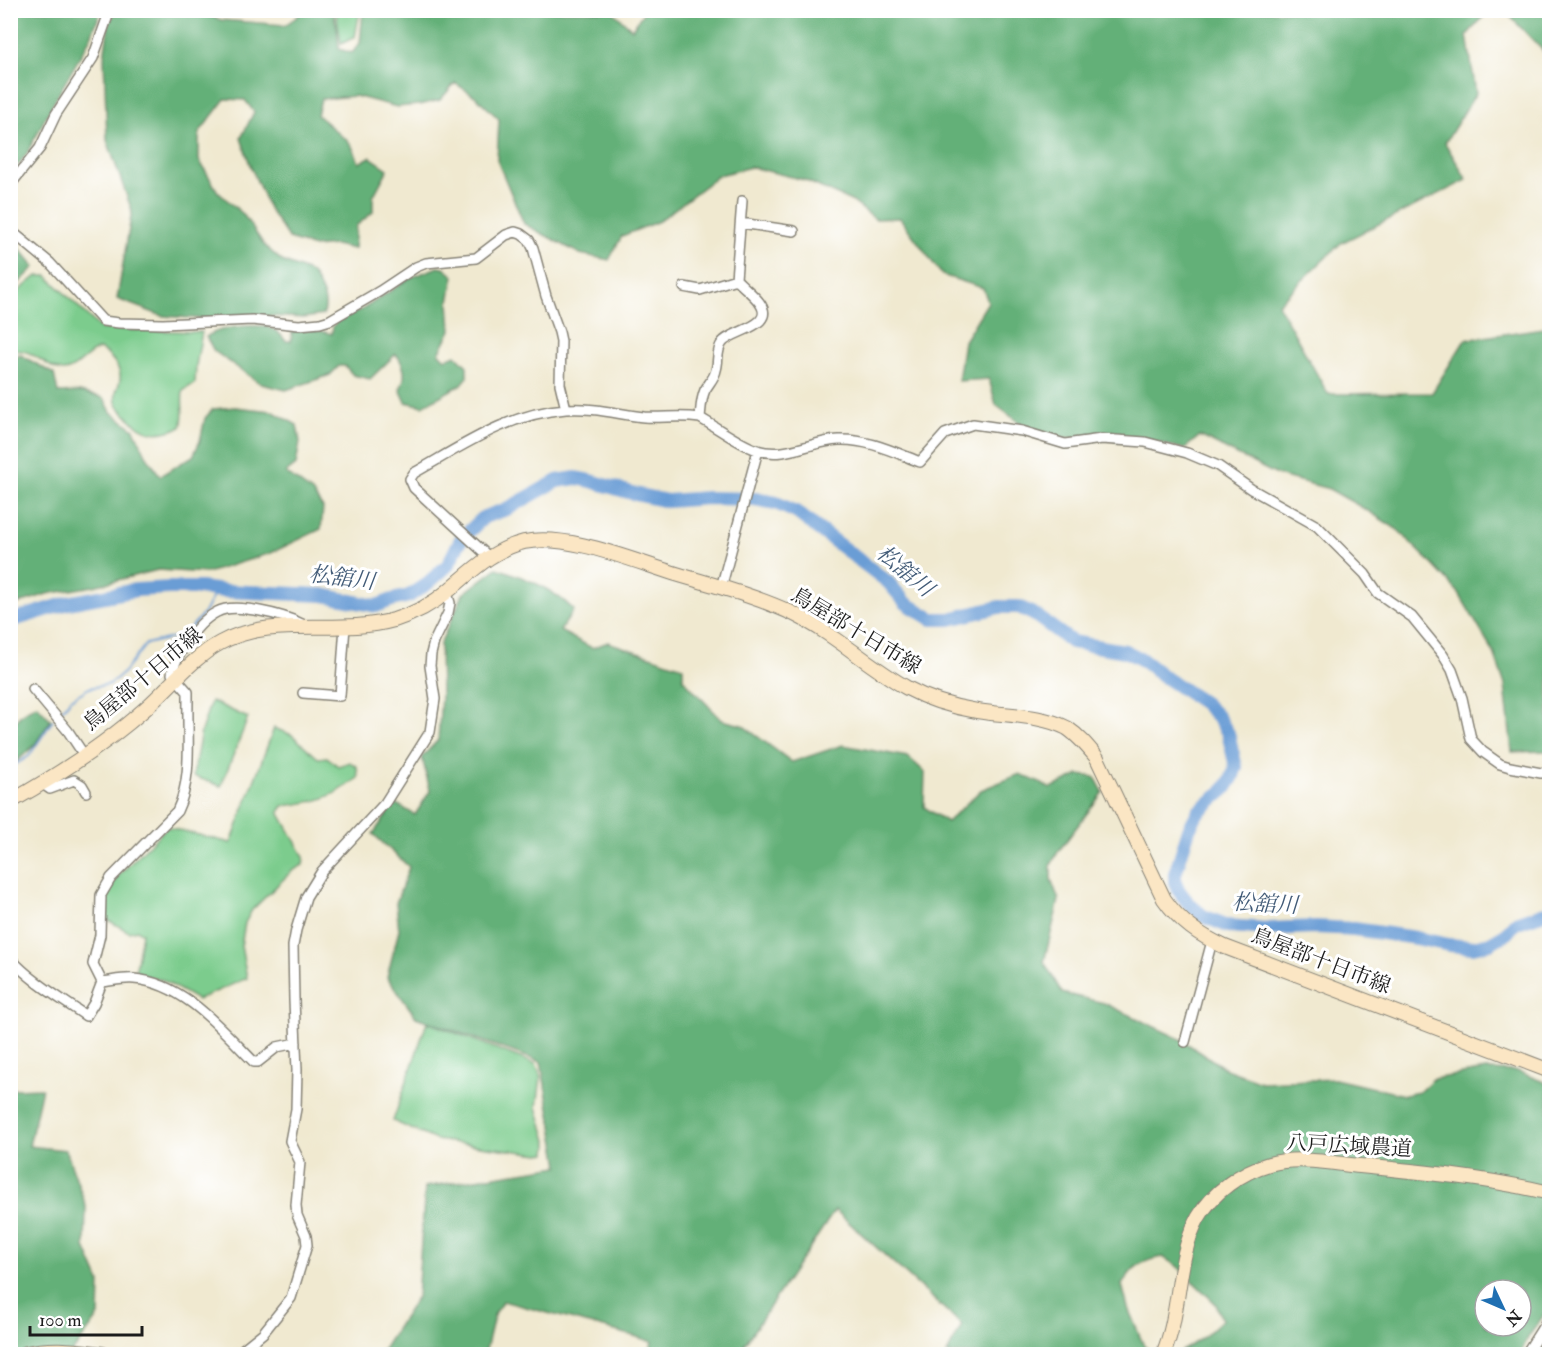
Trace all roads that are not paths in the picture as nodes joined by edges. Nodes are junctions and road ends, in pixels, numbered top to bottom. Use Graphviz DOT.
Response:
graph roads {
  1 [pos="110,10"];
  2 [pos="10,185"];
  3 [pos="742,201"];
  4 [pos="741,223"];
  5 [pos="10,230"];
  6 [pos="794,231"];
  7 [pos="736,279"];
  8 [pos="684,287"];
  9 [pos="566,409"];
  10 [pos="700,418"];
  11 [pos="758,450"];
  12 [pos="489,557"];
  13 [pos="721,588"];
  14 [pos="447,593"];
  15 [pos="345,626"];
  16 [pos="308,627"];
  17 [pos="177,679"];
  18 [pos="33,689"];
  19 [pos="303,693"];
  20 [pos="84,755"];
  21 [pos="1550,772"];
  22 [pos="43,784"];
  23 [pos="86,792"];
  24 [pos="10,802"];
  25 [pos="1212,941"];
  26 [pos="10,958"];
  27 [pos="102,982"];
  28 [pos="296,1042"];
  29 [pos="1185,1042"];
  30 [pos="1550,1071"];
  31 [pos="1550,1192"];
  32 [pos="1550,1316"];
  33 [pos="23,1354"];
  34 [pos="104,1354"];
  35 [pos="237,1354"];
  36 [pos="1163,1354"];
  37 [pos="1526,1354"];
  1 -- 2 [label="street"];
  3 -- 4 [label="street"];
  4 -- 6 [label="street"];
  4 -- 7 [label="street"];
  5 -- 9 [label="street"];
  7 -- 8 [label="street"];
  7 -- 10 [label="street"];
  9 -- 10 [label="street"];
  9 -- 12 [label="street"];
  10 -- 11 [label="street"];
  11 -- 13 [label="street"];
  11 -- 21 [label="street"];
  12 -- 13 [label="main road, 鳥屋部十日市線"];
  12 -- 14 [label="main road, 鳥屋部十日市線"];
  13 -- 25 [label="main road, 鳥屋部十日市線"];
  14 -- 15 [label="main road, 鳥屋部十日市線"];
  14 -- 28 [label="street"];
  15 -- 16 [label="main road, 鳥屋部十日市線"];
  15 -- 19 [label="street"];
  16 -- 17 [label="main road, 鳥屋部十日市線"];
  16 -- 17 [label="street"];
  17 -- 20 [label="main road, 鳥屋部十日市線"];
  17 -- 27 [label="street"];
  18 -- 20 [label="street"];
  20 -- 22 [label="main road, 鳥屋部十日市線"];
  22 -- 23 [label="street"];
  22 -- 24 [label="main road, 鳥屋部十日市線"];
  25 -- 29 [label="street"];
  25 -- 30 [label="main road, 鳥屋部十日市線"];
  26 -- 27 [label="street"];
  27 -- 28 [label="street"];
  28 -- 35 [label="street"];
  31 -- 36 [label="main road, 八戸広域農道"];
  32 -- 37 [label="street"];
  33 -- 34 [label="main road"];
}
